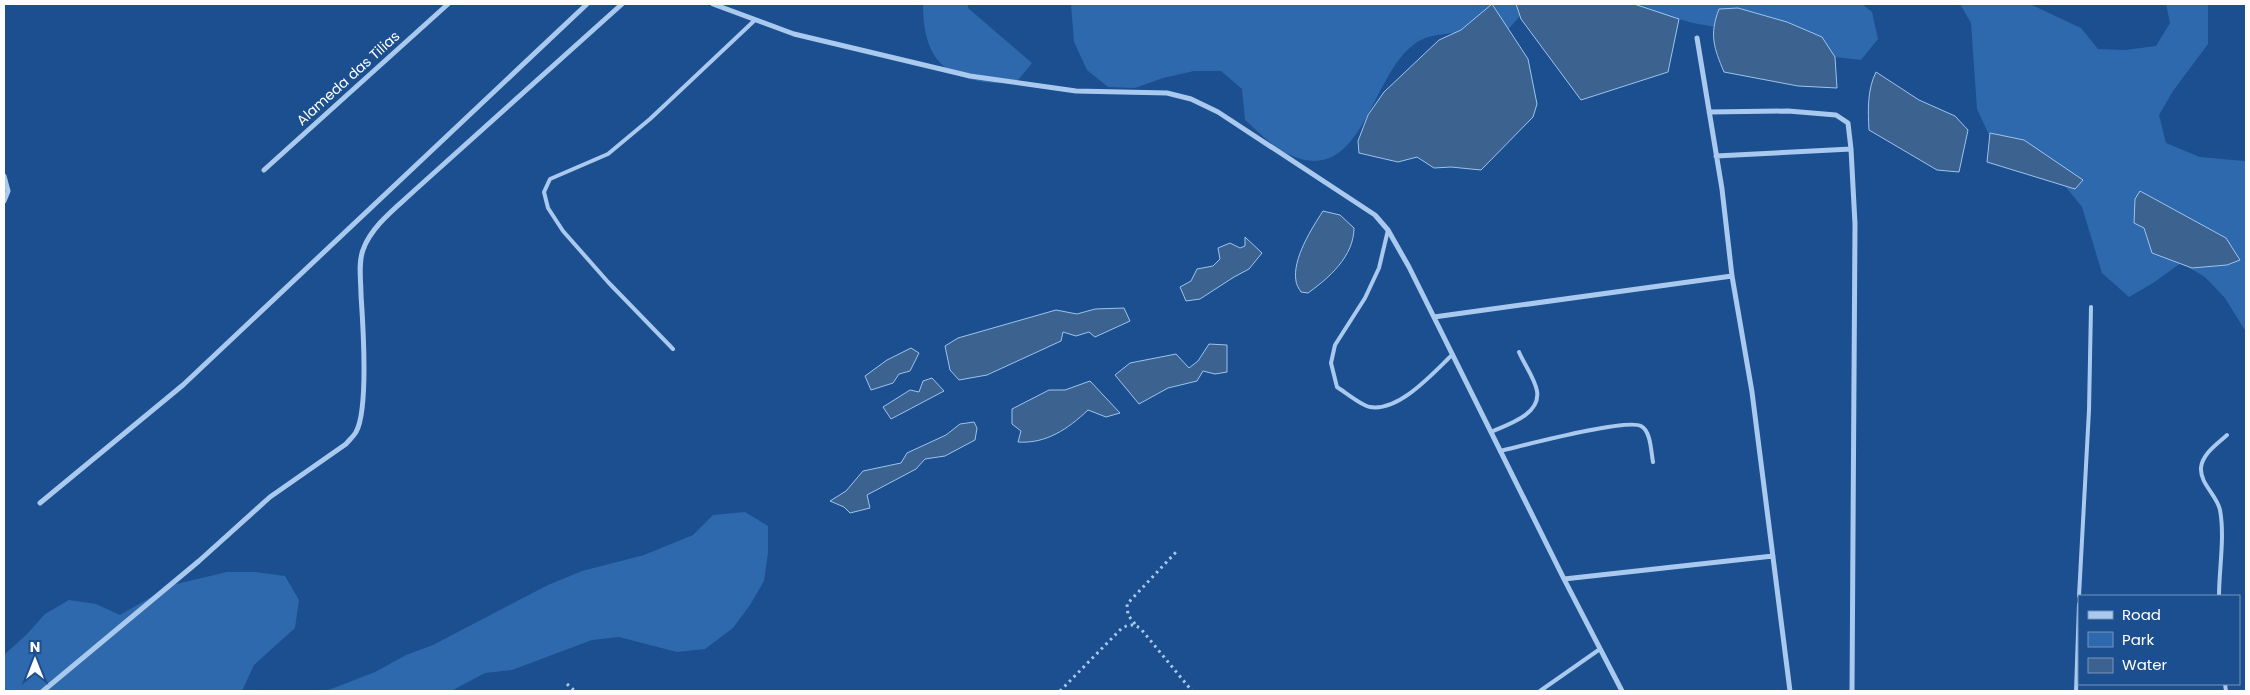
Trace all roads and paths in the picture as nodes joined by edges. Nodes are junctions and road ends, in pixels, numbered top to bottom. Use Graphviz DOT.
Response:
graph roads {
  1 [pos="448,4"];
  2 [pos="587,4"];
  3 [pos="622,4"];
  4 [pos="713,4"];
  5 [pos="755,20"];
  6 [pos="1697,38"];
  7 [pos="1709,112"];
  8 [pos="1851,148"];
  9 [pos="1716,156"];
  10 [pos="264,170"];
  11 [pos="4,176"];
  12 [pos="4,201"];
  13 [pos="1388,230"];
  14 [pos="1732,276"];
  15 [pos="2091,307"];
  16 [pos="1434,317"];
  17 [pos="673,349"];
  18 [pos="1519,352"];
  19 [pos="1452,355"];
  20 [pos="1490,432"];
  21 [pos="2227,435"];
  22 [pos="1500,451"];
  23 [pos="1653,462"];
  24 [pos="40,503"];
  25 [pos="1178,550"];
  26 [pos="1773,556"];
  27 [pos="1564,580"];
  28 [pos="2079,595"];
  29 [pos="2218,595"];
  30 [pos="1136,625"];
  31 [pos="2078,633"];
  32 [pos="1600,649"];
  33 [pos="567,684"];
  34 [pos="43,691"];
  35 [pos="575,691"];
  36 [pos="1060,691"];
  37 [pos="1192,691"];
  38 [pos="1540,691"];
  39 [pos="1622,691"];
  40 [pos="1790,691"];
  41 [pos="1852,691"];
  42 [pos="2076,691"];
  1 -- 10 [label="street, Alameda das Tilias"];
  2 -- 24 [label="street"];
  3 -- 34 [label="street"];
  4 -- 5 [label="street"];
  5 -- 13 [label="street"];
  5 -- 17 [label="lane"];
  6 -- 7 [label="street"];
  7 -- 8 [label="street"];
  7 -- 9 [label="street"];
  8 -- 9 [label="street"];
  8 -- 41 [label="street"];
  9 -- 14 [label="street"];
  11 -- 12 [label="street"];
  13 -- 16 [label="street"];
  13 -- 19 [label="lane"];
  14 -- 16 [label="street"];
  14 -- 26 [label="street"];
  15 -- 28 [label="lane"];
  16 -- 19 [label="street"];
  18 -- 20 [label="lane"];
  19 -- 20 [label="street"];
  20 -- 22 [label="street"];
  21 -- 29 [label="lane"];
  22 -- 23 [label="lane"];
  22 -- 27 [label="street"];
  25 -- 30 [label="path"];
  26 -- 27 [label="street"];
  26 -- 40 [label="street"];
  27 -- 32 [label="street"];
  30 -- 36 [label="path"];
  30 -- 37 [label="path"];
  31 -- 42 [label="lane"];
  32 -- 38 [label="lane"];
  32 -- 39 [label="street"];
  33 -- 35 [label="path"];
}
